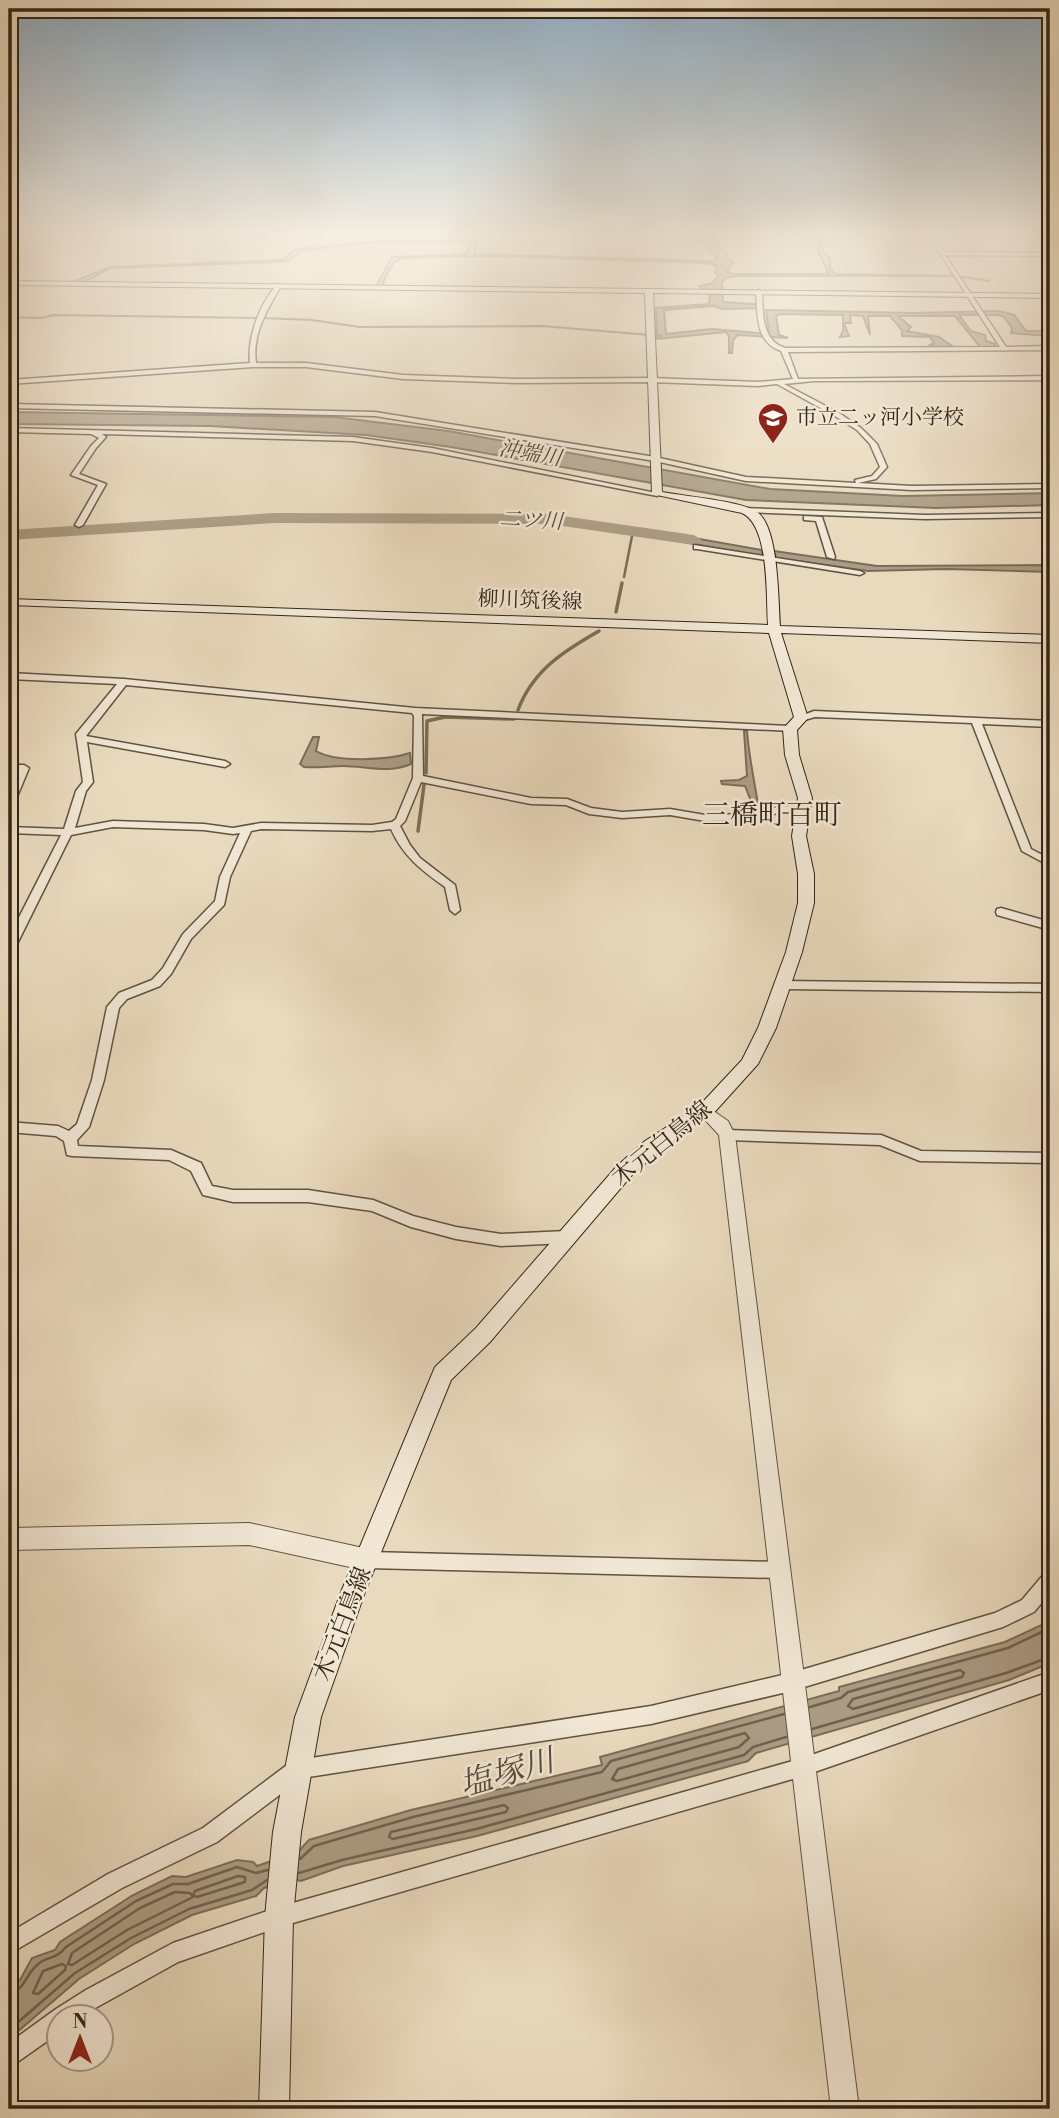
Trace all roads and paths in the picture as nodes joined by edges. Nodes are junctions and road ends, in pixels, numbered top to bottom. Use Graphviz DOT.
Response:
graph roads {
  1 [pos="255,332"];
  2 [pos="650,332"];
  3 [pos="763,332"];
  4 [pos="992,332"];
  5 [pos="1003,347"];
  6 [pos="1050,348"];
  7 [pos="783,350"];
  8 [pos="253,365"];
  9 [pos="1050,378"];
  10 [pos="651,380"];
  11 [pos="794,381"];
  12 [pos="9,382"];
  13 [pos="781,383"];
  14 [pos="9,406"];
  15 [pos="9,430"];
  16 [pos="93,431"];
  17 [pos="655,461"];
  18 [pos="779,481"];
  19 [pos="1050,486"];
  20 [pos="657,492"];
  21 [pos="750,512"];
  22 [pos="1050,514"];
  23 [pos="79,526"];
  24 [pos="697,547"];
  25 [pos="768,556"];
  26 [pos="831,557"];
  27 [pos="860,573"];
  28 [pos="9,602"];
  29 [pos="774,629"];
  30 [pos="1050,639"];
  31 [pos="9,676"];
  32 [pos="124,682"];
  33 [pos="415,711"];
  34 [pos="976,721"];
  35 [pos="796,724"];
  36 [pos="1050,724"];
  37 [pos="82,738"];
  38 [pos="225,764"];
  39 [pos="9,768"];
  40 [pos="418,778"];
  41 [pos="9,804"];
  42 [pos="802,810"];
  43 [pos="395,825"];
  44 [pos="247,829"];
  45 [pos="9,830"];
  46 [pos="68,832"];
  47 [pos="1050,863"];
  48 [pos="455,910"];
  49 [pos="1001,912"];
  50 [pos="1050,926"];
  51 [pos="9,948"];
  52 [pos="782,985"];
  53 [pos="1050,989"];
  54 [pos="705,1111"];
  55 [pos="9,1127"];
  56 [pos="727,1135"];
  57 [pos="70,1138"];
  58 [pos="1050,1158"];
  59 [pos="566,1237"];
  60 [pos="9,1539"];
  61 [pos="368,1560"];
  62 [pos="778,1570"];
  63 [pos="1050,1580"];
  64 [pos="1050,1681"];
  65 [pos="792,1688"];
  66 [pos="803,1763"];
  67 [pos="298,1769"];
  68 [pos="280,1908"];
  69 [pos="9,1944"];
  70 [pos="85,2002"];
  71 [pos="46,2029"];
  72 [pos="9,2056"];
  73 [pos="274,2109"];
  74 [pos="845,2109"];
  1 -- 8 [label="street"];
  2 -- 10 [label="main road"];
  3 -- 7 [label="street"];
  4 -- 5 [label="street"];
  5 -- 6 [label="street"];
  5 -- 7 [label="street"];
  7 -- 11 [label="street"];
  8 -- 10 [label="street"];
  8 -- 12 [label="street"];
  9 -- 11 [label="street"];
  10 -- 13 [label="street"];
  10 -- 17 [label="main road"];
  11 -- 13 [label="street"];
  13 -- 18 [label="street"];
  14 -- 17 [label="street"];
  15 -- 16 [label="street"];
  16 -- 20 [label="street"];
  16 -- 23 [label="street"];
  17 -- 18 [label="street"];
  17 -- 20 [label="main road"];
  18 -- 19 [label="street"];
  20 -- 21 [label="main road"];
  21 -- 22 [label="street"];
  21 -- 25 [label="main road, 木元白鳥線"];
  21 -- 26 [label="street"];
  24 -- 25 [label="street"];
  25 -- 27 [label="street"];
  25 -- 29 [label="main road, 木元白鳥線"];
  28 -- 29 [label="main road, 柳川筑後線"];
  29 -- 30 [label="main road, 柳川筑後線"];
  29 -- 35 [label="main road, 木元白鳥線"];
  31 -- 32 [label="street"];
  32 -- 33 [label="street"];
  32 -- 37 [label="street"];
  33 -- 35 [label="street"];
  33 -- 40 [label="street"];
  34 -- 35 [label="street"];
  34 -- 36 [label="street"];
  34 -- 47 [label="street"];
  35 -- 42 [label="main road, 木元白鳥線"];
  37 -- 38 [label="street"];
  37 -- 46 [label="street"];
  39 -- 41 [label="street"];
  40 -- 42 [label="street"];
  40 -- 43 [label="street"];
  42 -- 52 [label="main road, 木元白鳥線"];
  43 -- 44 [label="street"];
  43 -- 48 [label="street"];
  44 -- 46 [label="street"];
  44 -- 57 [label="street"];
  45 -- 46 [label="street"];
  46 -- 51 [label="street"];
  49 -- 50 [label="street"];
  52 -- 53 [label="street"];
  52 -- 54 [label="main road, 木元白鳥線"];
  54 -- 56 [label="street"];
  54 -- 59 [label="main road, 木元白鳥線"];
  55 -- 57 [label="street"];
  56 -- 58 [label="street"];
  56 -- 62 [label="street"];
  57 -- 59 [label="street"];
  59 -- 61 [label="main road, 木元白鳥線"];
  60 -- 61 [label="street"];
  61 -- 62 [label="street"];
  61 -- 67 [label="main road, 木元白鳥線"];
  62 -- 65 [label="street"];
  63 -- 65 [label="street"];
  64 -- 66 [label="street"];
  65 -- 66 [label="street"];
  65 -- 67 [label="street"];
  66 -- 68 [label="street"];
  66 -- 74 [label="street"];
  67 -- 68 [label="main road, 木元白鳥線"];
  67 -- 69 [label="street"];
  68 -- 70 [label="street"];
  68 -- 73 [label="main road, 木元白鳥線"];
  71 -- 72 [label="street"];
}
